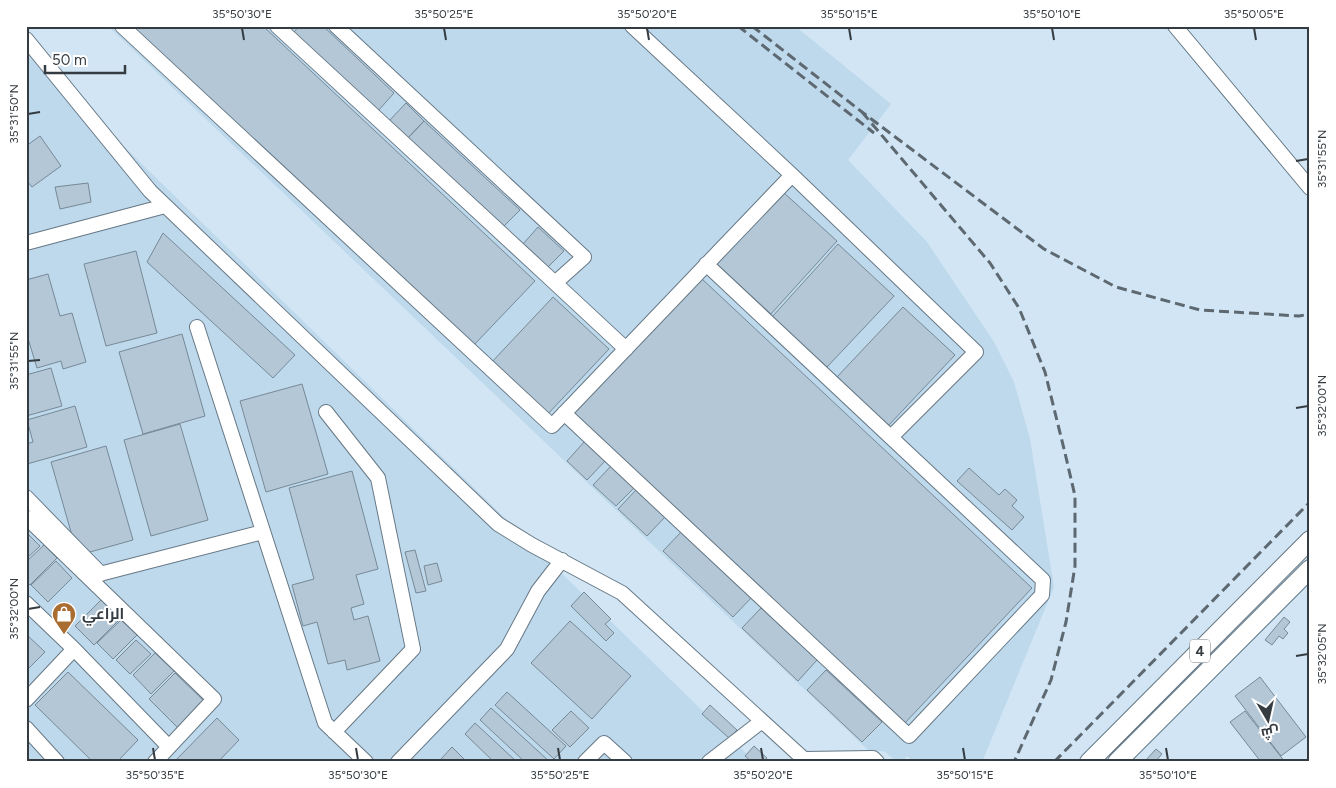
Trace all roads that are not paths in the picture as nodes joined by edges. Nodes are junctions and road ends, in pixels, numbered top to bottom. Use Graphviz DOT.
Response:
graph roads {
  1 [pos="122,26"];
  2 [pos="277,26"];
  3 [pos="336,26"];
  4 [pos="632,26"];
  5 [pos="1175,26"];
  6 [pos="26,39"];
  7 [pos="792,174"];
  8 [pos="1310,188"];
  9 [pos="165,206"];
  10 [pos="26,243"];
  11 [pos="706,264"];
  12 [pos="555,283"];
  13 [pos="197,327"];
  14 [pos="626,349"];
  15 [pos="326,412"];
  16 [pos="564,413"];
  17 [pos="891,437"];
  18 [pos="26,498"];
  19 [pos="26,517"];
  20 [pos="263,532"];
  21 [pos="1310,540"];
  22 [pos="562,560"];
  23 [pos="1310,569"];
  24 [pos="94,576"];
  25 [pos="26,603"];
  26 [pos="74,649"];
  27 [pos="26,700"];
  28 [pos="762,721"];
  29 [pos="26,728"];
  30 [pos="334,732"];
  31 [pos="168,747"];
  32 [pos="805,760"];
  33 [pos="57,762"];
  34 [pos="155,762"];
  35 [pos="366,762"];
  36 [pos="398,762"];
  37 [pos="585,762"];
  38 [pos="625,762"];
  39 [pos="709,762"];
  40 [pos="877,762"];
  41 [pos="1090,762"];
  42 [pos="1117,762"];
  1 -- 16 [label="street"];
  2 -- 12 [label="street"];
  3 -- 12 [label="street"];
  4 -- 7 [label="street"];
  5 -- 8 [label="street"];
  6 -- 9 [label="street"];
  7 -- 11 [label="street"];
  7 -- 17 [label="street"];
  9 -- 10 [label="street"];
  9 -- 22 [label="street"];
  11 -- 14 [label="street"];
  11 -- 17 [label="street"];
  12 -- 14 [label="street"];
  13 -- 20 [label="street"];
  14 -- 16 [label="street"];
  15 -- 30 [label="street"];
  16 -- 17 [label="street"];
  18 -- 24 [label="street"];
  19 -- 24 [label="street"];
  20 -- 24 [label="street"];
  20 -- 30 [label="street"];
  21 -- 41 [label="main road, 4"];
  22 -- 28 [label="street"];
  22 -- 36 [label="street"];
  23 -- 42 [label="main road, 4"];
  24 -- 31 [label="street"];
  25 -- 26 [label="street"];
  26 -- 27 [label="street"];
  26 -- 31 [label="street"];
  28 -- 32 [label="street"];
  28 -- 39 [label="street"];
  29 -- 33 [label="street"];
  30 -- 35 [label="street"];
  31 -- 34 [label="street"];
  32 -- 40 [label="street"];
  37 -- 38 [label="street"];
}
